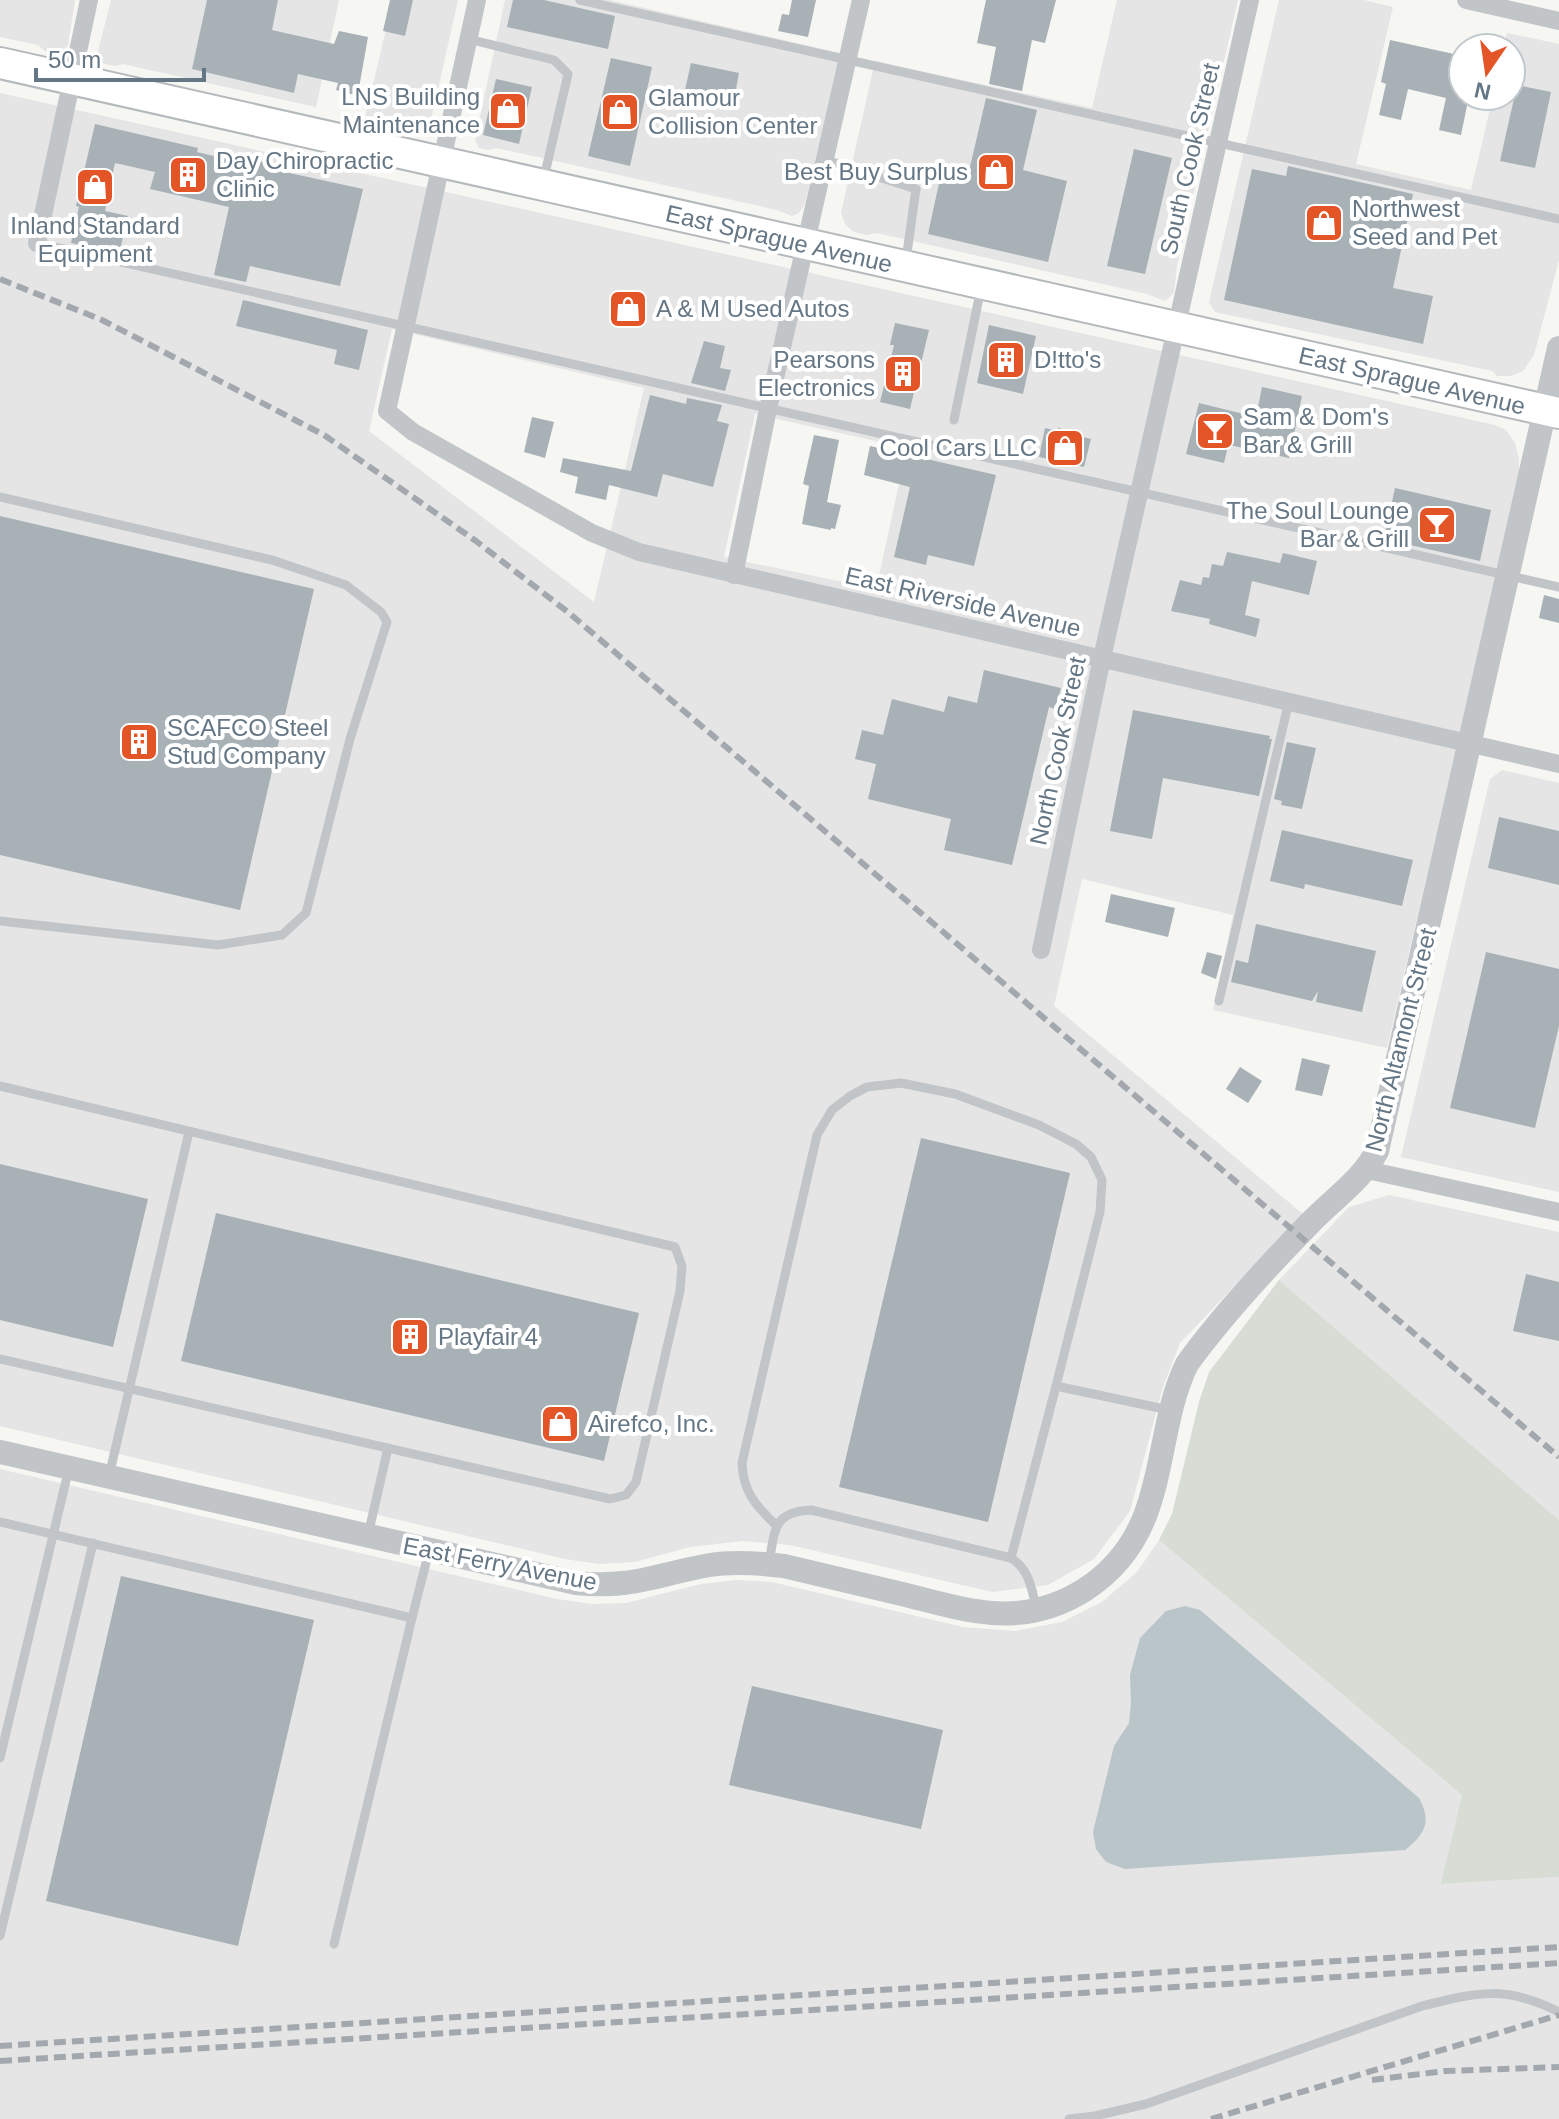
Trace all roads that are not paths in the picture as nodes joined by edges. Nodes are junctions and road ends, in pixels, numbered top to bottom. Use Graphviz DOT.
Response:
graph roads {
  1 [pos="89,0"];
  2 [pos="477,0"];
  3 [pos="580,0"];
  4 [pos="861,0"];
  5 [pos="1250,0"];
  6 [pos="1466,0"];
  7 [pos="1559,21"];
  8 [pos="468,39"];
  9 [pos="848,61"];
  10 [pos="0,63"];
  11 [pos="71,79"];
  12 [pos="1218,143"];
  13 [pos="826,160"];
  14 [pos="441,162"];
  15 [pos="542,185"];
  16 [pos="1559,219"];
  17 [pos="37,243"];
  18 [pos="807,245"];
  19 [pos="905,267"];
  20 [pos="981,284"];
  21 [pos="405,326"];
  22 [pos="1176,328"];
  23 [pos="1559,348"];
  24 [pos="768,409"];
  25 [pos="1552,412"];
  26 [pos="954,420"];
  27 [pos="1140,493"];
  28 [pos="0,497"];
  29 [pos="734,575"];
  30 [pos="1508,575"];
  31 [pos="1559,587"];
  32 [pos="1102,658"];
  33 [pos="1289,701"];
  34 [pos="1471,743"];
  35 [pos="1559,764"];
  36 [pos="0,921"];
  37 [pos="1041,950"];
  38 [pos="1219,1001"];
  39 [pos="0,1086"];
  40 [pos="189,1132"];
  41 [pos="1367,1170"];
  42 [pos="1559,1212"];
  43 [pos="0,1359"];
  44 [pos="1056,1386"];
  45 [pos="129,1388"];
  46 [pos="1172,1410"];
  47 [pos="388,1448"];
  48 [pos="0,1452"];
  49 [pos="69,1468"];
  50 [pos="109,1477"];
  51 [pos="0,1522"];
  52 [pos="776,1525"];
  53 [pos="53,1534"];
  54 [pos="368,1537"];
  55 [pos="93,1543"];
  56 [pos="429,1551"];
  57 [pos="1011,1558"];
  58 [pos="768,1564"];
  59 [pos="1093,1585"];
  60 [pos="1037,1610"];
  61 [pos="412,1618"];
  62 [pos="0,1758"];
  63 [pos="0,1936"];
  64 [pos="334,1944"];
  65 [pos="1559,2012"];
  66 [pos="1069,2119"];
  1 -- 11 [label="street"];
  2 -- 8 [label="street"];
  3 -- 9 [label="lane"];
  4 -- 9 [label="street"];
  5 -- 12 [label="street, South Cook Street"];
  6 -- 7 [label="street"];
  8 -- 14 [label="street"];
  8 -- 15 [label="lane"];
  9 -- 12 [label="lane"];
  9 -- 13 [label="street"];
  10 -- 11 [label="main road, East Sprague Avenue"];
  11 -- 14 [label="main road, East Sprague Avenue"];
  11 -- 17 [label="street"];
  12 -- 16 [label="lane"];
  12 -- 22 [label="street, South Cook Street"];
  13 -- 18 [label="street"];
  13 -- 19 [label="lane"];
  14 -- 15 [label="main road, East Sprague Avenue"];
  14 -- 21 [label="street"];
  15 -- 18 [label="main road, East Sprague Avenue"];
  17 -- 21 [label="lane"];
  18 -- 19 [label="main road, East Sprague Avenue"];
  18 -- 24 [label="street"];
  19 -- 20 [label="main road, East Sprague Avenue"];
  20 -- 22 [label="main road, East Sprague Avenue"];
  20 -- 26 [label="lane"];
  21 -- 24 [label="lane"];
  21 -- 29 [label="street, East Riverside Avenue"];
  22 -- 25 [label="main road, East Sprague Avenue"];
  22 -- 27 [label="street, North Cook Street"];
  23 -- 25 [label="street, North Altamont Street"];
  24 -- 27 [label="lane"];
  24 -- 29 [label="street"];
  25 -- 30 [label="street, North Altamont Street"];
  27 -- 30 [label="lane"];
  27 -- 32 [label="street, North Cook Street"];
  28 -- 36 [label="lane"];
  29 -- 32 [label="street, East Riverside Avenue"];
  30 -- 31 [label="lane"];
  30 -- 34 [label="street, North Altamont Street"];
  32 -- 33 [label="street, East Riverside Avenue"];
  32 -- 37 [label="street, North Cook Street"];
  33 -- 34 [label="street, East Riverside Avenue"];
  33 -- 38 [label="lane"];
  34 -- 35 [label="street, East Riverside Avenue"];
  34 -- 41 [label="street, North Altamont Street"];
  39 -- 40 [label="lane"];
  40 -- 45 [label="lane"];
  40 -- 47 [label="lane"];
  41 -- 42 [label="street"];
  41 -- 46 [label="street, North Altamont Street"];
  43 -- 45 [label="lane"];
  44 -- 46 [label="lane"];
  44 -- 52 [label="lane"];
  44 -- 57 [label="lane"];
  45 -- 47 [label="lane"];
  45 -- 50 [label="lane"];
  46 -- 59 [label="street, North Altamont Street"];
  47 -- 54 [label="lane"];
  48 -- 49 [label="street, East Ferry Avenue"];
  49 -- 50 [label="street, East Ferry Avenue"];
  49 -- 53 [label="lane"];
  50 -- 54 [label="street, East Ferry Avenue"];
  51 -- 53 [label="lane"];
  52 -- 57 [label="lane"];
  52 -- 58 [label="lane"];
  53 -- 55 [label="lane"];
  53 -- 62 [label="lane"];
  54 -- 56 [label="street, East Ferry Avenue"];
  55 -- 61 [label="lane"];
  55 -- 63 [label="lane"];
  56 -- 58 [label="street, East Ferry Avenue"];
  56 -- 61 [label="lane"];
  57 -- 60 [label="lane"];
  58 -- 60 [label="street, East Ferry Avenue"];
  59 -- 60 [label="street, East Ferry Avenue"];
  61 -- 64 [label="lane"];
  65 -- 66 [label="lane"];
}
